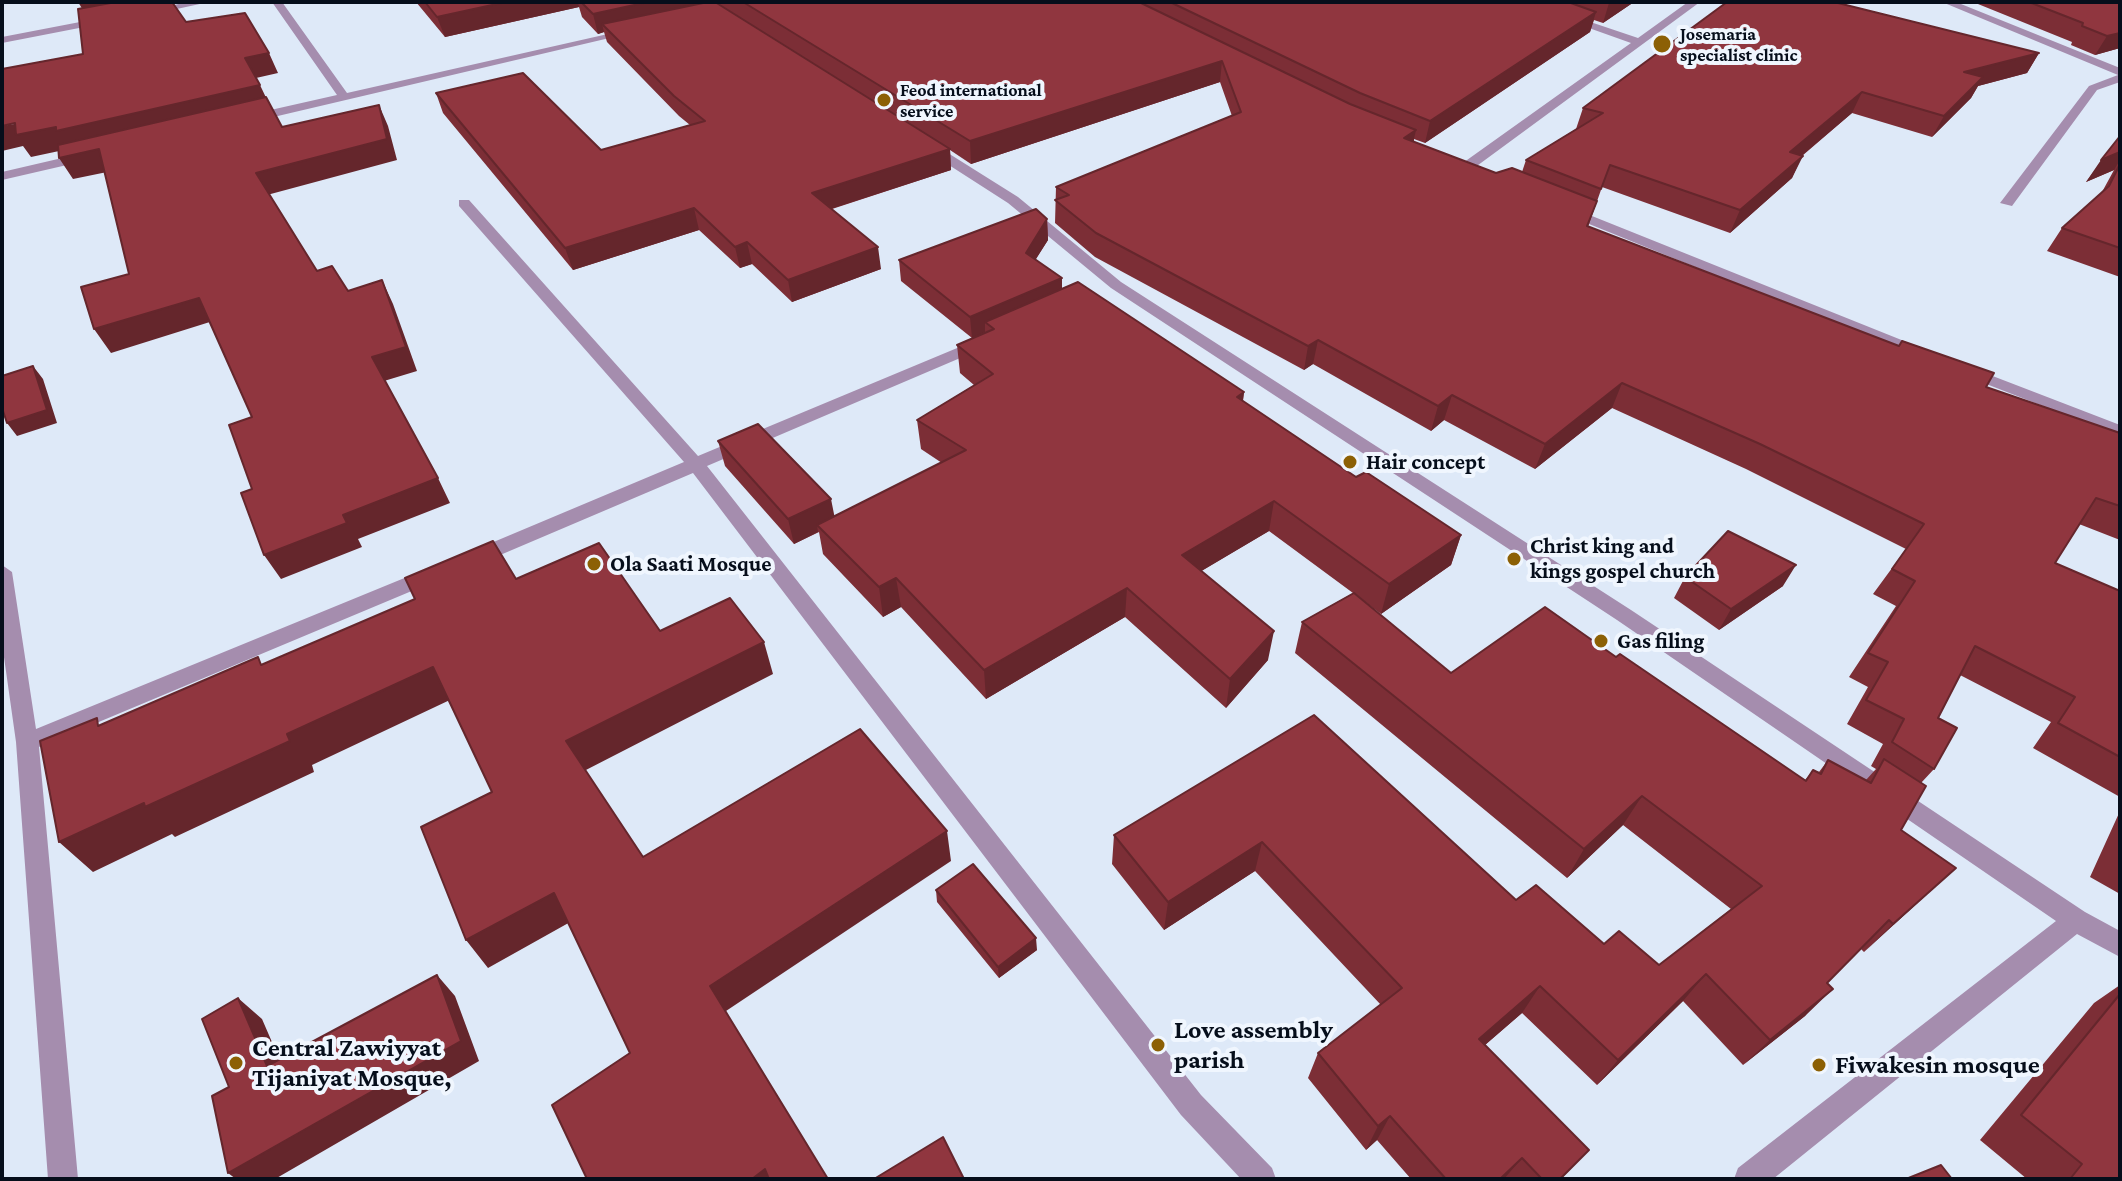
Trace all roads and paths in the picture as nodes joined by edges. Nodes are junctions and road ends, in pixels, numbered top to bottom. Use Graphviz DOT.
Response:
graph roads {
  1 [pos="204,2"];
  2 [pos="277,2"];
  3 [pos="1521,2"];
  4 [pos="1695,2"];
  5 [pos="1947,2"];
  6 [pos="142,14"];
  7 [pos="111,19"];
  8 [pos="645,29"];
  9 [pos="2,40"];
  10 [pos="1639,42"];
  11 [pos="2120,75"];
  12 [pos="344,97"];
  13 [pos="235,122"];
  14 [pos="909,134"];
  15 [pos="95,154"];
  16 [pos="1479,174"];
  17 [pos="2,176"];
  18 [pos="464,203"];
  19 [pos="2007,203"];
  20 [pos="1552,204"];
  21 [pos="1002,335"];
  22 [pos="2120,431"];
  23 [pos="697,466"];
  24 [pos="2,572"];
  25 [pos="27,742"];
  26 [pos="2076,920"];
  27 [pos="2120,945"];
  28 [pos="63,1179"];
  29 [pos="1261,1179"];
  30 [pos="1749,1179"];
  1 -- 6 [label="street"];
  2 -- 12 [label="street"];
  3 -- 10 [label="street"];
  4 -- 10 [label="street"];
  5 -- 11 [label="street"];
  7 -- 9 [label="street"];
  8 -- 12 [label="street"];
  10 -- 16 [label="street"];
  11 -- 19 [label="street"];
  12 -- 13 [label="street"];
  14 -- 26 [label="street"];
  15 -- 17 [label="street"];
  18 -- 23 [label="street"];
  20 -- 22 [label="street"];
  21 -- 23 [label="street"];
  23 -- 25 [label="street"];
  23 -- 29 [label="street"];
  24 -- 25 [label="street"];
  25 -- 28 [label="street"];
  26 -- 27 [label="street"];
  26 -- 30 [label="street"];
}
